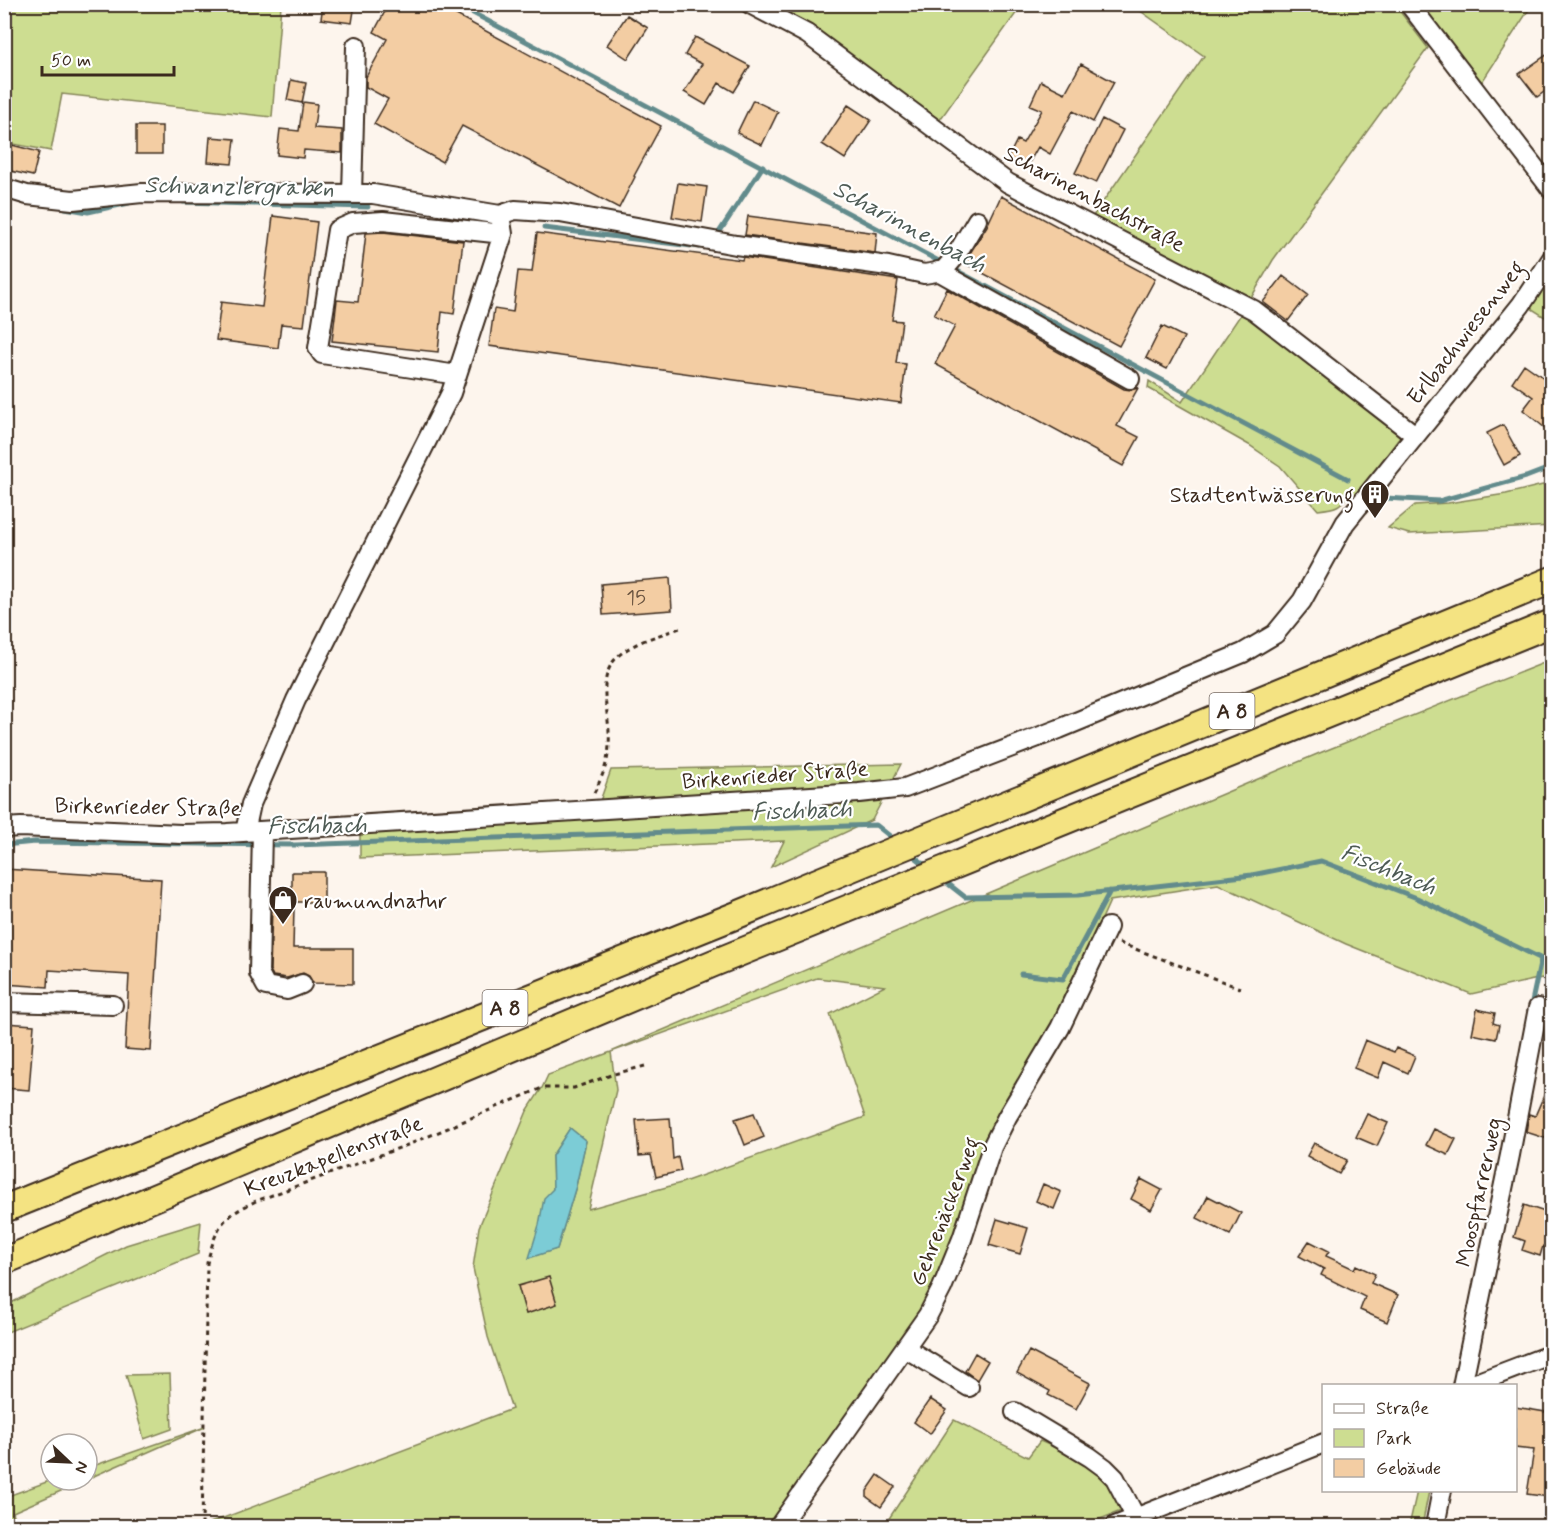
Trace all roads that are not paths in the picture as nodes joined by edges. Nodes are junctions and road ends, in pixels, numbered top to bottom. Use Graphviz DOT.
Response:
graph roads {
  1 [pos="750,4"];
  2 [pos="1409,4"];
  3 [pos="356,46"];
  4 [pos="4,188"];
  5 [pos="1551,190"];
  6 [pos="351,194"];
  7 [pos="500,215"];
  8 [pos="977,220"];
  9 [pos="504,234"];
  10 [pos="1551,258"];
  11 [pos="945,266"];
  12 [pos="457,375"];
  13 [pos="1130,379"];
  14 [pos="1415,435"];
  15 [pos="1551,580"];
  16 [pos="1551,623"];
  17 [pos="4,828"];
  18 [pos="256,832"];
  19 [pos="1106,932"];
  20 [pos="302,984"];
  21 [pos="4,1002"];
  22 [pos="112,1005"];
  23 [pos="1539,1008"];
  24 [pos="4,1209"];
  25 [pos="4,1261"];
  26 [pos="905,1348"];
  27 [pos="1551,1354"];
  28 [pos="1462,1384"];
  29 [pos="1473,1384"];
  30 [pos="969,1387"];
  31 [pos="1015,1412"];
  32 [pos="1322,1443"];
  33 [pos="1442,1492"];
  34 [pos="1136,1518"];
  35 [pos="779,1527"];
  36 [pos="1115,1527"];
  37 [pos="1435,1527"];
  1 -- 14 [label="street, Scharinenbachstraße"];
  2 -- 5 [label="street"];
  3 -- 6 [label="street"];
  4 -- 6 [label="street"];
  6 -- 7 [label="street"];
  7 -- 9 [label="street"];
  7 -- 11 [label="street"];
  8 -- 11 [label="street"];
  9 -- 12 [label="street"];
  9 -- 12 [label="street"];
  10 -- 14 [label="street, Erlbachwiesenweg"];
  11 -- 13 [label="street"];
  12 -- 18 [label="street"];
  14 -- 18 [label="street, Birkenrieder Straße"];
  15 -- 24 [label="highway, A 8"];
  16 -- 25 [label="highway, A 8"];
  17 -- 18 [label="street, Birkenrieder Straße"];
  18 -- 20 [label="street"];
  19 -- 26 [label="street, Gehrenäckerweg"];
  21 -- 22 [label="street"];
  23 -- 28 [label="street, Moospfarrerweg"];
  26 -- 30 [label="street"];
  26 -- 35 [label="street, Gehrenäckerweg"];
  27 -- 29 [label="street"];
  31 -- 34 [label="street"];
  32 -- 34 [label="street"];
  33 -- 37 [label="street"];
  34 -- 36 [label="street"];
}
